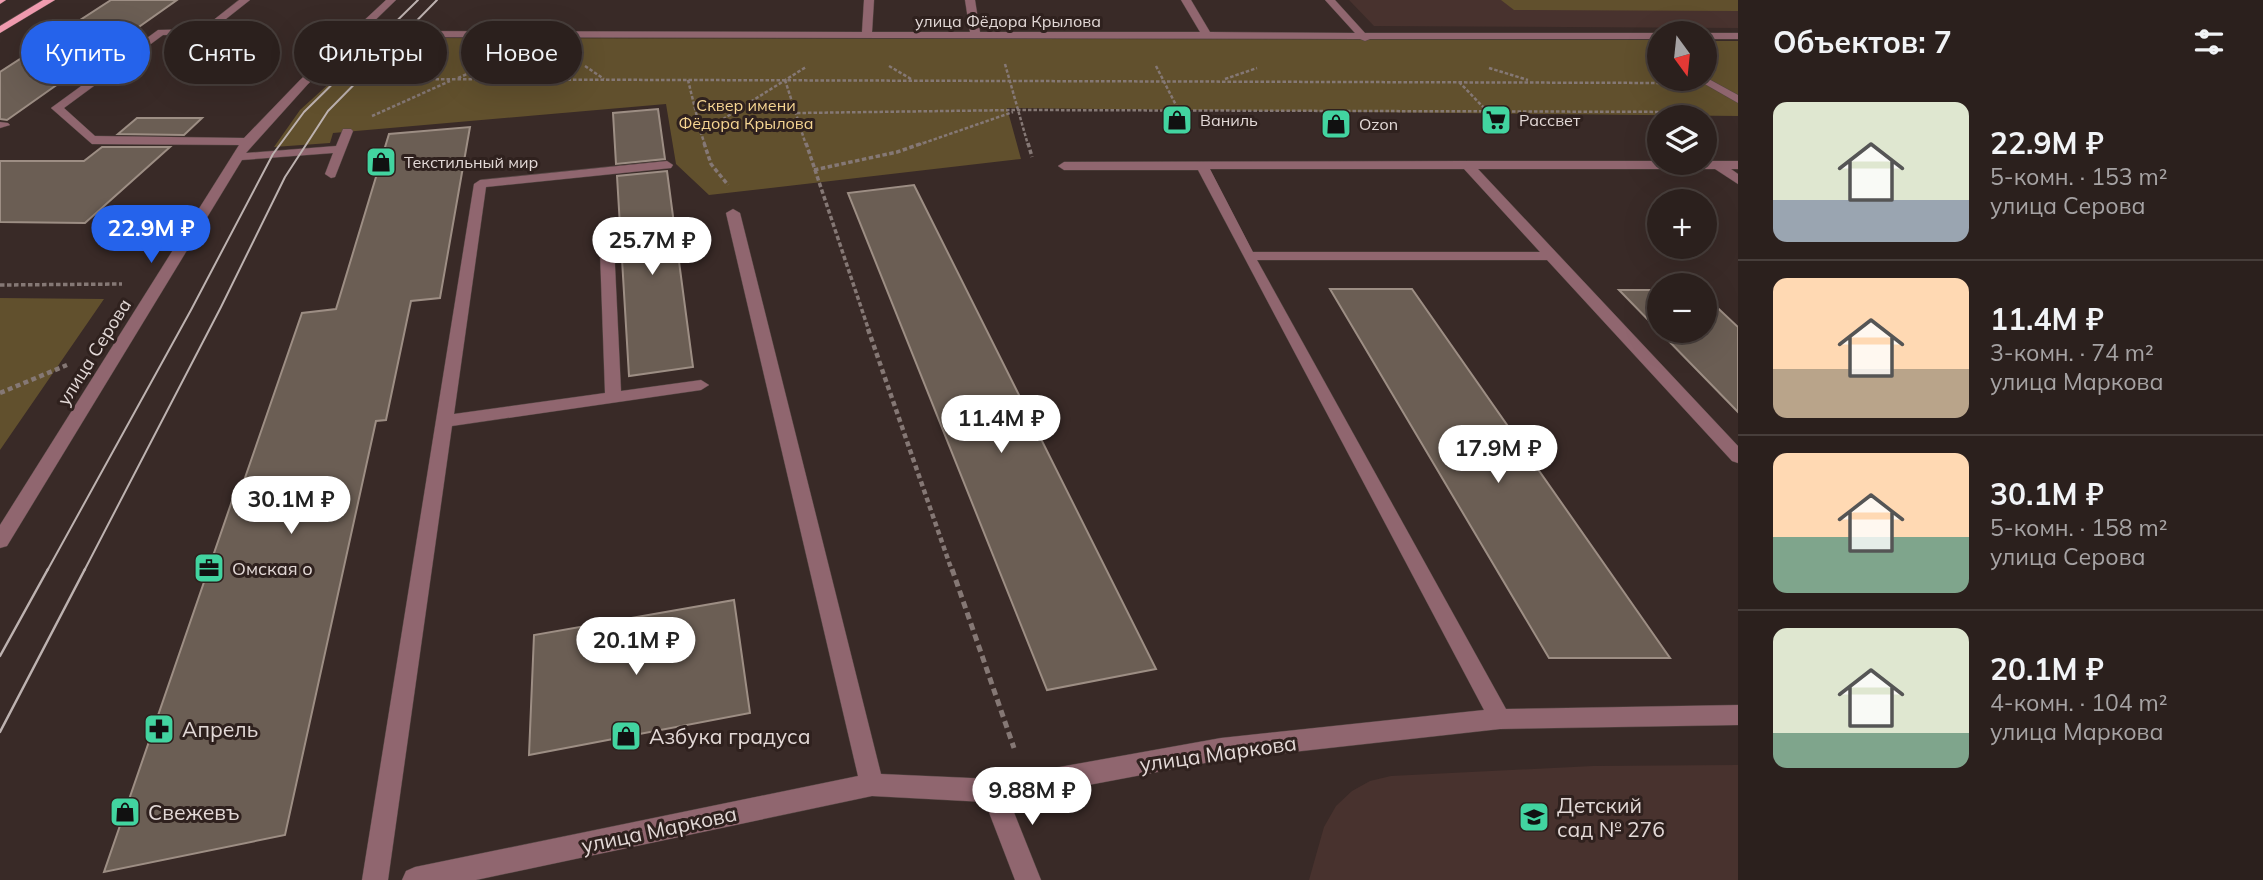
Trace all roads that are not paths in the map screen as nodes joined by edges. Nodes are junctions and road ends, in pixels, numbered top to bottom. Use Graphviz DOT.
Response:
graph roads {
  1 [pos="50,0"];
  2 [pos="245,0"];
  3 [pos="391,0"];
  4 [pos="869,0"];
  5 [pos="970,0"];
  6 [pos="1186,0"];
  7 [pos="1331,0"];
  8 [pos="370,21"];
  9 [pos="0,30"];
  10 [pos="447,34"];
  11 [pos="867,36"];
  12 [pos="976,36"];
  13 [pos="1639,36"];
  14 [pos="1647,36"];
  15 [pos="1717,36"];
  16 [pos="1738,36"];
  17 [pos="1208,37"];
  18 [pos="1364,38"];
  19 [pos="1647,42"];
  20 [pos="303,84"];
  21 [pos="1717,88"];
  22 [pos="1738,100"];
  23 [pos="347,131"];
  24 [pos="247,142"];
  25 [pos="339,149"];
  26 [pos="238,157"];
  27 [pos="667,165"];
  28 [pos="1467,165"];
  29 [pos="1718,165"];
  30 [pos="1738,165"];
  31 [pos="1064,166"];
  32 [pos="1202,166"];
  33 [pos="331,174"];
  34 [pos="1738,180"];
  35 [pos="733,213"];
  36 [pos="606,224"];
  37 [pos="1248,256"];
  38 [pos="1550,256"];
  39 [pos="701,385"];
  40 [pos="613,397"];
  41 [pos="446,421"];
  42 [pos="1738,457"];
  43 [pos="0,541"];
  44 [pos="1738,715"];
  45 [pos="1500,719"];
  46 [pos="872,785"];
  47 [pos="993,791"];
  48 [pos="375,880"];
  49 [pos="415,880"];
  50 [pos="1028,880"];
  1 -- 9 [label="main road"];
  2 -- 24 [label="street"];
  3 -- 8 [label="street, улица Серова"];
  4 -- 11 [label="street"];
  5 -- 12 [label="street"];
  6 -- 17 [label="street"];
  7 -- 18 [label="street"];
  10 -- 11 [label="street, улица Фёдора Крылова"];
  11 -- 12 [label="street, улица Фёдора Крылова"];
  12 -- 17 [label="street, улица Фёдора Крылова"];
  13 -- 14 [label="street, улица Фёдора Крылова"];
  13 -- 18 [label="street, улица Фёдора Крылова"];
  13 -- 19 [label="street"];
  15 -- 16 [label="street"];
  17 -- 18 [label="street, улица Фёдора Крылова"];
  20 -- 24 [label="street, улица Серова"];
  21 -- 22 [label="street"];
  23 -- 25 [label="street"];
  24 -- 26 [label="street, улица Серова"];
  25 -- 26 [label="street"];
  25 -- 33 [label="street"];
  26 -- 43 [label="street, улица Серова"];
  27 -- 41 [label="street"];
  28 -- 29 [label="street"];
  28 -- 32 [label="street"];
  28 -- 38 [label="street"];
  29 -- 30 [label="street"];
  29 -- 34 [label="street"];
  31 -- 32 [label="street"];
  32 -- 37 [label="street"];
  35 -- 46 [label="street"];
  36 -- 40 [label="street"];
  37 -- 38 [label="street"];
  37 -- 45 [label="street"];
  38 -- 42 [label="street"];
  39 -- 40 [label="street"];
  40 -- 41 [label="street"];
  41 -- 48 [label="street"];
  44 -- 45 [label="street, улица Маркова"];
  45 -- 47 [label="street, улица Маркова"];
  46 -- 47 [label="street, улица Маркова"];
  46 -- 49 [label="street, улица Маркова"];
  47 -- 50 [label="street"];
}
